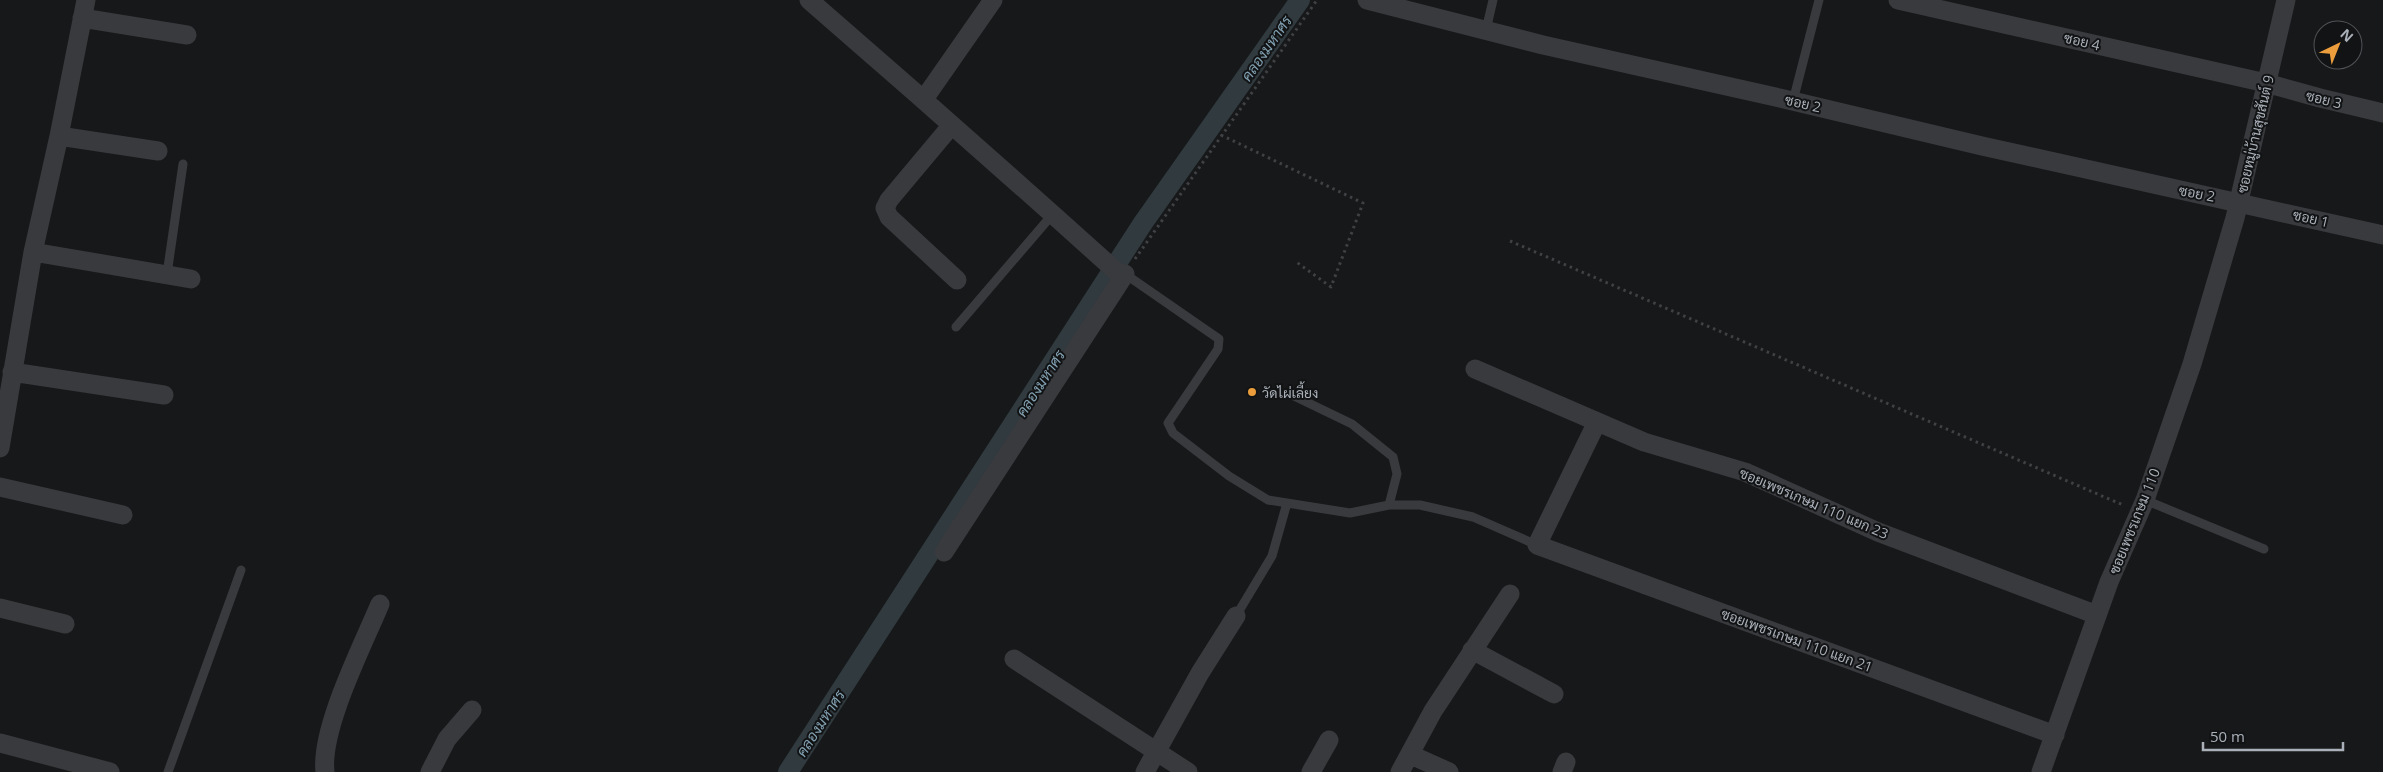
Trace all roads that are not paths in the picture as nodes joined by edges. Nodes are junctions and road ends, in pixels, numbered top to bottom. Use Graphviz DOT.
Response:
graph roads {
  1 [pos="809,0"];
  2 [pos="993,0"];
  3 [pos="1367,0"];
  4 [pos="1493,0"];
  5 [pos="1819,0"];
  6 [pos="1898,0"];
  7 [pos="2286,0"];
  8 [pos="84,9"];
  9 [pos="1486,30"];
  10 [pos="187,35"];
  11 [pos="2266,83"];
  12 [pos="924,99"];
  13 [pos="1793,101"];
  14 [pos="2383,113"];
  15 [pos="951,126"];
  16 [pos="59,136"];
  17 [pos="158,151"];
  18 [pos="183,164"];
  19 [pos="2239,202"];
  20 [pos="1052,215"];
  21 [pos="2383,235"];
  22 [pos="33,252"];
  23 [pos="2221,267"];
  24 [pos="167,274"];
  25 [pos="1121,274"];
  26 [pos="191,279"];
  27 [pos="958,280"];
  28 [pos="956,327"];
  29 [pos="1475,370"];
  30 [pos="12,372"];
  31 [pos="164,395"];
  32 [pos="1294,396"];
  33 [pos="1597,422"];
  34 [pos="0,448"];
  35 [pos="0,487"];
  36 [pos="1287,503"];
  37 [pos="1389,505"];
  38 [pos="2142,506"];
  39 [pos="123,515"];
  40 [pos="1537,545"];
  41 [pos="2264,549"];
  42 [pos="944,552"];
  43 [pos="241,570"];
  44 [pos="1510,594"];
  45 [pos="380,604"];
  46 [pos="0,608"];
  47 [pos="2097,615"];
  48 [pos="1236,616"];
  49 [pos="65,624"];
  50 [pos="1472,650"];
  51 [pos="1014,659"];
  52 [pos="1554,694"];
  53 [pos="472,710"];
  54 [pos="2056,735"];
  55 [pos="1329,740"];
  56 [pos="0,743"];
  57 [pos="1156,750"];
  58 [pos="1411,755"];
  59 [pos="110,772"];
  60 [pos="168,772"];
  61 [pos="325,772"];
  62 [pos="430,772"];
  63 [pos="1145,772"];
  64 [pos="1188,772"];
  65 [pos="1311,772"];
  66 [pos="1400,772"];
  67 [pos="1449,772"];
  68 [pos="2041,772"];
  1 -- 12 [label="street"];
  2 -- 12 [label="street"];
  3 -- 9 [label="street, ซอย 2"];
  4 -- 9 [label="lane"];
  5 -- 13 [label="lane"];
  6 -- 11 [label="street, ซอย 4"];
  7 -- 11 [label="street, ซอยหมู่บ้านสุขสันต์ 9"];
  8 -- 10 [label="street"];
  8 -- 16 [label="street"];
  9 -- 13 [label="street, ซอย 2"];
  11 -- 14 [label="street, ซอย 3"];
  11 -- 19 [label="street, ซอยหมู่บ้านสุขสันต์ 9"];
  12 -- 15 [label="street"];
  13 -- 19 [label="street, ซอย 2"];
  15 -- 20 [label="street"];
  15 -- 27 [label="street"];
  16 -- 17 [label="street"];
  16 -- 22 [label="street"];
  18 -- 24 [label="lane"];
  19 -- 21 [label="street, ซอย 1"];
  19 -- 23 [label="street, ซอยหมู่บ้านสุขสันต์ 9"];
  20 -- 25 [label="street"];
  20 -- 28 [label="lane"];
  22 -- 24 [label="street"];
  22 -- 30 [label="street"];
  23 -- 38 [label="street, ซอยเพชรเกษม 110"];
  24 -- 26 [label="street"];
  25 -- 36 [label="lane"];
  25 -- 42 [label="street"];
  29 -- 33 [label="street, ซอยเพชรเกษม 110 แยก 23"];
  30 -- 31 [label="street"];
  30 -- 34 [label="street"];
  32 -- 37 [label="lane"];
  33 -- 40 [label="street"];
  33 -- 47 [label="street, ซอยเพชรเกษม 110 แยก 23"];
  35 -- 39 [label="street"];
  36 -- 37 [label="lane"];
  36 -- 48 [label="lane"];
  37 -- 40 [label="lane"];
  38 -- 41 [label="lane"];
  38 -- 47 [label="street, ซอยเพชรเกษม 110"];
  40 -- 54 [label="street, ซอยเพชรเกษม 110 แยก 21"];
  43 -- 60 [label="lane"];
  44 -- 50 [label="street"];
  45 -- 61 [label="street"];
  46 -- 49 [label="street"];
  47 -- 54 [label="street, ซอยเพชรเกษม 110"];
  48 -- 57 [label="street"];
  50 -- 52 [label="street"];
  50 -- 58 [label="street"];
  51 -- 57 [label="street"];
  53 -- 62 [label="street"];
  54 -- 68 [label="street, ซอยเพชรเกษม 110"];
  55 -- 65 [label="street"];
  56 -- 59 [label="street"];
  57 -- 63 [label="street"];
  57 -- 64 [label="street"];
  58 -- 66 [label="street"];
  58 -- 67 [label="street"];
}
